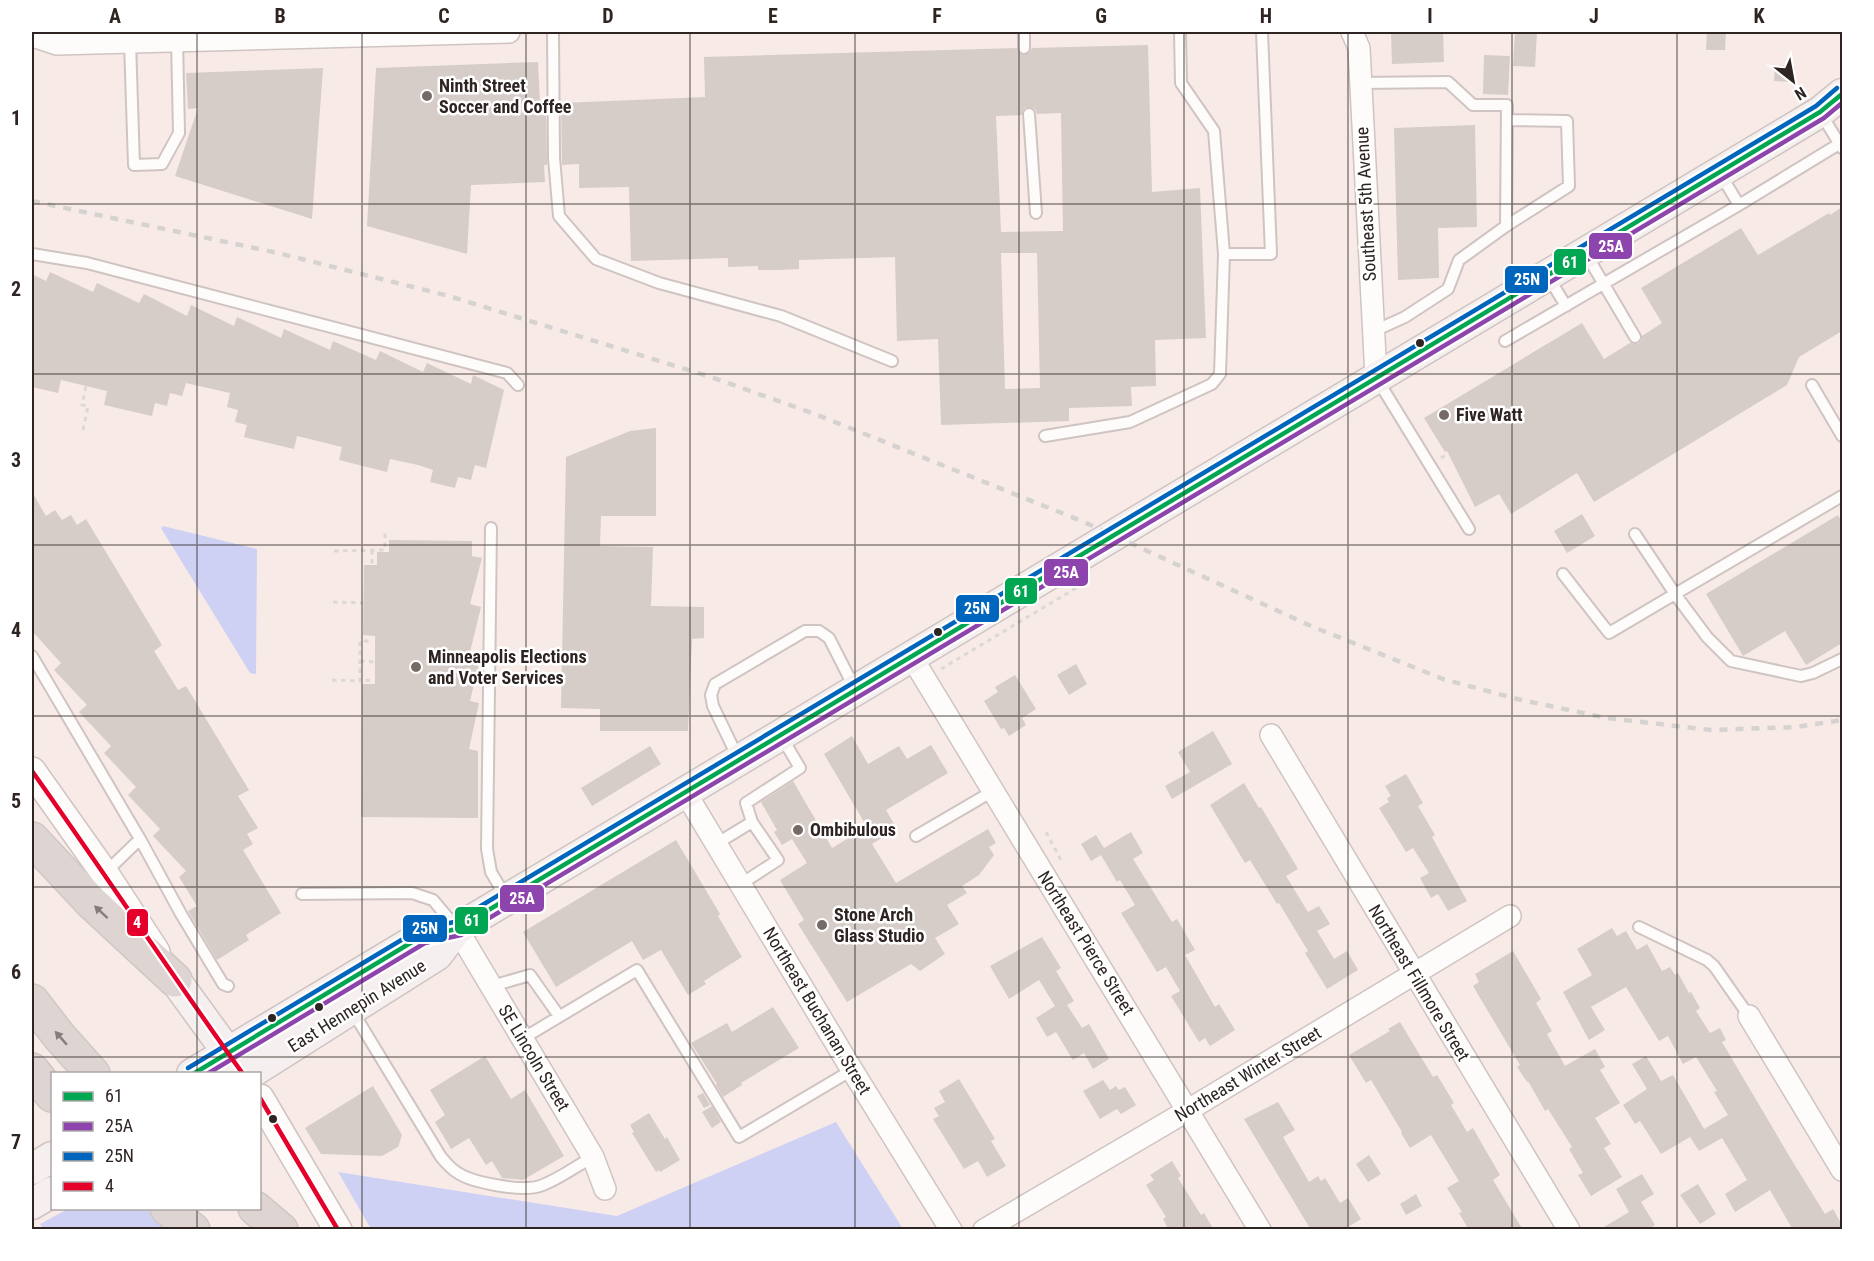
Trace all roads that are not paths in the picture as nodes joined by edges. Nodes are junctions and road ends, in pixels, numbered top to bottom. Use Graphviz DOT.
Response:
graph roads {
  1 [pos="509,32"];
  2 [pos="553,32"];
  3 [pos="1024,32"];
  4 [pos="1180,32"];
  5 [pos="1262,32"];
  6 [pos="1352,32"];
  7 [pos="324,34"];
  8 [pos="34,36"];
  9 [pos="177,40"];
  10 [pos="130,42"];
  11 [pos="1024,48"];
  12 [pos="1360,83"];
  13 [pos="1831,103"];
  14 [pos="1029,114"];
  15 [pos="1507,120"];
  16 [pos="1841,147"];
  17 [pos="1719,172"];
  18 [pos="1739,205"];
  19 [pos="1036,213"];
  20 [pos="1506,226"];
  21 [pos="1585,252"];
  22 [pos="32,254"];
  23 [pos="1224,254"];
  24 [pos="1548,274"];
  25 [pos="1603,284"];
  26 [pos="1566,306"];
  27 [pos="1372,332"];
  28 [pos="1635,337"];
  29 [pos="1505,341"];
  30 [pos="892,361"];
  31 [pos="1376,377"];
  32 [pos="518,385"];
  33 [pos="1812,385"];
  34 [pos="1046,436"];
  35 [pos="1842,436"];
  36 [pos="1842,496"];
  37 [pos="491,528"];
  38 [pos="1468,530"];
  39 [pos="1635,534"];
  40 [pos="1563,574"];
  41 [pos="1675,594"];
  42 [pos="32,656"];
  43 [pos="911,656"];
  44 [pos="1842,658"];
  45 [pos="855,689"];
  46 [pos="780,734"];
  47 [pos="1271,735"];
  48 [pos="739,759"];
  49 [pos="32,771"];
  50 [pos="993,791"];
  51 [pos="685,792"];
  52 [pos="752,822"];
  53 [pos="916,836"];
  54 [pos="32,839"];
  55 [pos="140,839"];
  56 [pos="716,844"];
  57 [pos="105,873"];
  58 [pos="741,884"];
  59 [pos="302,894"];
  60 [pos="507,899"];
  61 [pos="1510,916"];
  62 [pos="1639,927"];
  63 [pos="457,929"];
  64 [pos="1413,974"];
  65 [pos="175,980"];
  66 [pos="228,986"];
  67 [pos="492,986"];
  68 [pos="345,998"];
  69 [pos="32,1001"];
  70 [pos="559,1016"];
  71 [pos="1749,1016"];
  72 [pos="522,1039"];
  73 [pos="235,1063"];
  74 [pos="32,1070"];
  75 [pos="852,1070"];
  76 [pos="91,1072"];
  77 [pos="200,1072"];
  78 [pos="252,1072"];
  79 [pos="51,1094"];
  80 [pos="261,1100"];
  81 [pos="1188,1109"];
  82 [pos="593,1156"];
  83 [pos="1842,1170"];
  84 [pos="605,1190"];
  85 [pos="51,1193"];
  86 [pos="32,1204"];
  87 [pos="168,1210"];
  88 [pos="256,1210"];
  89 [pos="193,1230"];
  90 [pos="281,1230"];
  91 [pos="338,1230"];
  92 [pos="951,1230"];
  93 [pos="984,1230"];
  94 [pos="1260,1230"];
  95 [pos="1569,1230"];
  1 -- 7 [label="street"];
  2 -- 30 [label="lane"];
  3 -- 11 [label="lane"];
  4 -- 23 [label="lane"];
  5 -- 23 [label="lane"];
  6 -- 12 [label="street, Southeast 5th Avenue"];
  7 -- 9 [label="street"];
  8 -- 10 [label="street"];
  9 -- 10 [label="street"];
  9 -- 10 [label="lane"];
  12 -- 15 [label="lane"];
  12 -- 27 [label="street, Southeast 5th Avenue"];
  13 -- 16 [label="lane"];
  13 -- 17 [label="main road, East Hennepin Avenue"];
  14 -- 19 [label="lane"];
  15 -- 20 [label="lane"];
  15 -- 20 [label="lane"];
  16 -- 18 [label="lane"];
  17 -- 18 [label="lane"];
  17 -- 21 [label="main road, East Hennepin Avenue"];
  18 -- 25 [label="lane"];
  20 -- 27 [label="lane"];
  21 -- 24 [label="main road, East Hennepin Avenue"];
  21 -- 25 [label="lane"];
  22 -- 32 [label="lane"];
  23 -- 34 [label="lane"];
  24 -- 26 [label="lane"];
  24 -- 31 [label="main road, East Hennepin Avenue"];
  25 -- 26 [label="lane"];
  25 -- 28 [label="lane"];
  26 -- 29 [label="lane"];
  27 -- 31 [label="street, Southeast 5th Avenue"];
  31 -- 38 [label="lane"];
  31 -- 43 [label="main road, East Hennepin Avenue"];
  33 -- 35 [label="lane"];
  36 -- 41 [label="lane"];
  37 -- 60 [label="lane"];
  39 -- 41 [label="lane"];
  40 -- 41 [label="lane"];
  41 -- 44 [label="lane"];
  42 -- 55 [label="lane"];
  43 -- 45 [label="main road, East Hennepin Avenue"];
  43 -- 50 [label="street, Northeast Pierce Street"];
  45 -- 46 [label="main road, East Hennepin Avenue"];
  45 -- 48 [label="lane"];
  46 -- 48 [label="main road, East Hennepin Avenue"];
  46 -- 52 [label="lane"];
  47 -- 64 [label="street, Northeast Fillmore Street"];
  48 -- 51 [label="main road, East Hennepin Avenue"];
  49 -- 57 [label="street"];
  50 -- 53 [label="lane"];
  50 -- 81 [label="street, Northeast Pierce Street"];
  51 -- 56 [label="street, Northeast Buchanan Street"];
  51 -- 60 [label="main road, East Hennepin Avenue"];
  52 -- 56 [label="lane"];
  52 -- 58 [label="lane"];
  65 -- 54 [label="highway, one-way"];
  55 -- 57 [label="lane"];
  55 -- 66 [label="lane"];
  56 -- 58 [label="street, Northeast Buchanan Street"];
  57 -- 65 [label="street"];
  58 -- 75 [label="street, Northeast Buchanan Street"];
  59 -- 63 [label="lane"];
  60 -- 63 [label="main road, East Hennepin Avenue"];
  61 -- 64 [label="street, Northeast Winter Street"];
  62 -- 71 [label="lane"];
  63 -- 67 [label="street, SE Lincoln Street"];
  63 -- 68 [label="main road, East Hennepin Avenue"];
  64 -- 81 [label="street, Northeast Winter Street"];
  64 -- 95 [label="street, Northeast Fillmore Street"];
  65 -- 73 [label="main road"];
  67 -- 70 [label="lane"];
  67 -- 72 [label="street, SE Lincoln Street"];
  68 -- 73 [label="main road, East Hennepin Avenue"];
  68 -- 78 [label="main road, East Hennepin Avenue"];
  68 -- 82 [label="lane"];
  76 -- 69 [label="highway, one-way"];
  70 -- 72 [label="lane"];
  70 -- 75 [label="lane"];
  71 -- 83 [label="street"];
  72 -- 82 [label="street, SE Lincoln Street"];
  73 -- 77 [label="main road, East Hennepin Avenue"];
  74 -- 79 [label="highway"];
  75 -- 92 [label="street, Northeast Buchanan Street"];
  80 -- 91 [label="street"];
  81 -- 93 [label="street, Northeast Winter Street"];
  81 -- 94 [label="street, Northeast Pierce Street"];
  82 -- 84 [label="street, SE Lincoln Street"];
  85 -- 86 [label="main road"];
  87 -- 89 [label="highway"];
  88 -- 90 [label="highway"];
}
